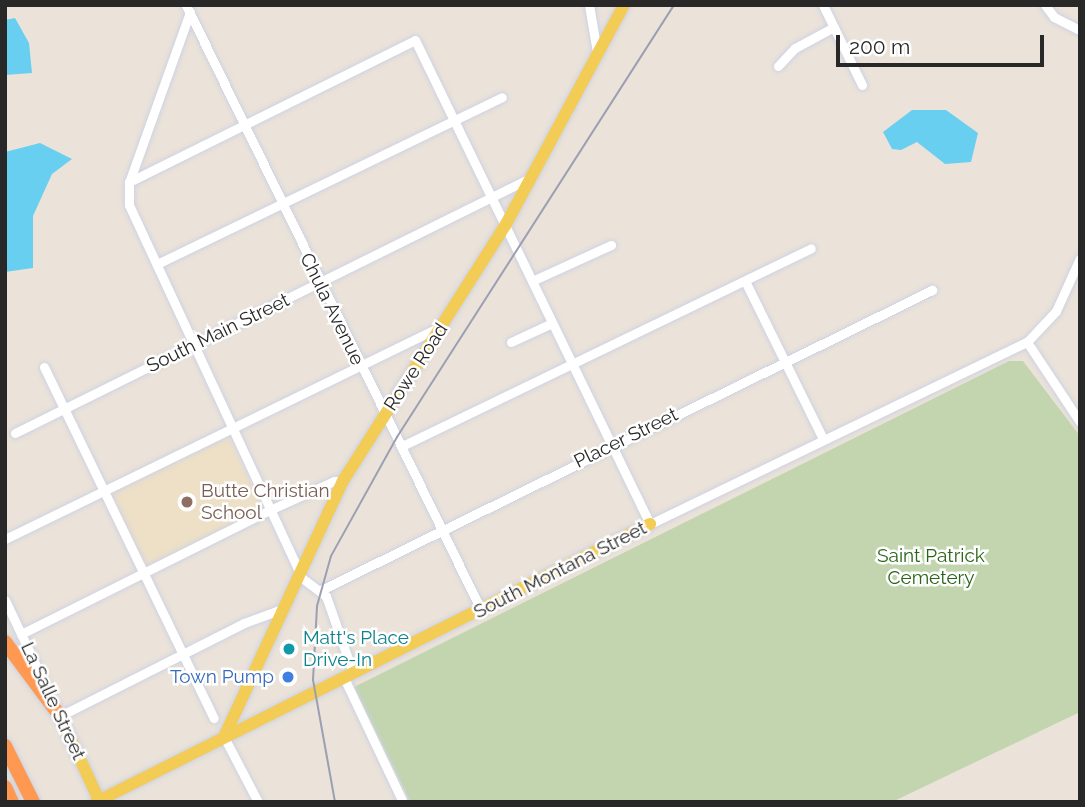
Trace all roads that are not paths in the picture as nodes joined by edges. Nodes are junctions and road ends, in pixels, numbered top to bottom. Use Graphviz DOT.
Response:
graph roads {
  1 [pos="589,5"];
  2 [pos="624,5"];
  3 [pos="823,5"];
  4 [pos="1045,5"];
  5 [pos="188,9"];
  6 [pos="834,27"];
  7 [pos="1080,30"];
  8 [pos="597,52"];
  9 [pos="778,66"];
  10 [pos="862,85"];
  11 [pos="502,97"];
  12 [pos="453,120"];
  13 [pos="245,126"];
  14 [pos="534,177"];
  15 [pos="129,182"];
  16 [pos="492,197"];
  17 [pos="281,204"];
  18 [pos="506,224"];
  19 [pos="611,245"];
  20 [pos="811,248"];
  21 [pos="1080,258"];
  22 [pos="157,264"];
  23 [pos="532,281"];
  24 [pos="745,281"];
  25 [pos="320,284"];
  26 [pos="932,290"];
  27 [pos="552,323"];
  28 [pos="444,325"];
  29 [pos="511,342"];
  30 [pos="1027,342"];
  31 [pos="194,345"];
  32 [pos="784,360"];
  33 [pos="572,362"];
  34 [pos="359,366"];
  35 [pos="44,367"];
  36 [pos="65,409"];
  37 [pos="385,414"];
  38 [pos="1080,422"];
  39 [pos="235,428"];
  40 [pos="15,433"];
  41 [pos="823,439"];
  42 [pos="612,445"];
  43 [pos="402,446"];
  44 [pos="343,481"];
  45 [pos="103,490"];
  46 [pos="272,509"];
  47 [pos="650,524"];
  48 [pos="442,529"];
  49 [pos="5,539"];
  50 [pos="143,571"];
  51 [pos="299,573"];
  52 [pos="321,590"];
  53 [pos="5,600"];
  54 [pos="282,609"];
  55 [pos="481,610"];
  56 [pos="21,634"];
  57 [pos="5,642"];
  58 [pos="183,655"];
  59 [pos="348,676"];
  60 [pos="60,716"];
  61 [pos="214,718"];
  62 [pos="224,737"];
  63 [pos="5,746"];
  64 [pos="5,787"];
  65 [pos="32,801"];
  66 [pos="98,801"];
  67 [pos="12,802"];
  68 [pos="258,802"];
  69 [pos="404,802"];
  1 -- 8 [label="street"];
  2 -- 8 [label="main road, Rowe Road"];
  3 -- 6 [label="street"];
  4 -- 7 [label="street"];
  5 -- 13 [label="street, Chula Avenue"];
  5 -- 15 [label="street"];
  6 -- 9 [label="street"];
  6 -- 10 [label="street"];
  8 -- 14 [label="main road, Rowe Road"];
  11 -- 12 [label="street"];
  12 -- 13 [label="street"];
  12 -- 16 [label="street"];
  12 -- 17 [label="street"];
  13 -- 15 [label="street"];
  13 -- 17 [label="street, Chula Avenue"];
  14 -- 16 [label="street, South Main Street"];
  14 -- 18 [label="main road, Rowe Road"];
  15 -- 22 [label="street"];
  16 -- 18 [label="street"];
  16 -- 25 [label="street, South Main Street"];
  17 -- 22 [label="street"];
  17 -- 25 [label="street, Chula Avenue"];
  18 -- 23 [label="street"];
  18 -- 28 [label="main road, Rowe Road"];
  19 -- 23 [label="street"];
  20 -- 24 [label="street"];
  21 -- 30 [label="street"];
  22 -- 31 [label="street"];
  23 -- 27 [label="street"];
  24 -- 32 [label="street"];
  24 -- 33 [label="street"];
  25 -- 31 [label="street, South Main Street"];
  25 -- 34 [label="street, Chula Avenue"];
  26 -- 32 [label="street, Placer Street"];
  27 -- 29 [label="street"];
  27 -- 33 [label="street"];
  28 -- 34 [label="street"];
  28 -- 37 [label="main road, Rowe Road"];
  30 -- 38 [label="street"];
  30 -- 41 [label="street, South Montana Street"];
  31 -- 36 [label="street, South Main Street"];
  31 -- 39 [label="street"];
  32 -- 41 [label="street"];
  32 -- 42 [label="street, Placer Street"];
  33 -- 42 [label="street"];
  33 -- 43 [label="street"];
  34 -- 37 [label="street, Chula Avenue"];
  34 -- 39 [label="street"];
  35 -- 36 [label="street"];
  36 -- 40 [label="street, South Main Street"];
  36 -- 45 [label="street"];
  37 -- 43 [label="street, Chula Avenue"];
  37 -- 44 [label="main road, Rowe Road"];
  39 -- 45 [label="street"];
  39 -- 46 [label="street"];
  41 -- 47 [label="street, South Montana Street"];
  42 -- 47 [label="street"];
  42 -- 48 [label="street, Placer Street"];
  43 -- 48 [label="street, Chula Avenue"];
  44 -- 46 [label="street"];
  44 -- 51 [label="main road, Rowe Road"];
  45 -- 49 [label="street"];
  45 -- 50 [label="street"];
  46 -- 50 [label="street"];
  46 -- 51 [label="street"];
  47 -- 55 [label="main road, South Montana Street"];
  48 -- 52 [label="street, Placer Street"];
  48 -- 55 [label="street, Chula Avenue"];
  50 -- 56 [label="street"];
  50 -- 58 [label="street"];
  51 -- 52 [label="street"];
  51 -- 54 [label="main road, Rowe Road"];
  52 -- 59 [label="street"];
  53 -- 56 [label="street, La Salle Street"];
  54 -- 58 [label="street"];
  54 -- 62 [label="main road, Rowe Road"];
  55 -- 59 [label="main road, South Montana Street"];
  56 -- 60 [label="street, La Salle Street"];
  57 -- 60 [label="highway"];
  58 -- 60 [label="street"];
  58 -- 61 [label="street"];
  59 -- 62 [label="main road, South Montana Street"];
  59 -- 69 [label="street"];
  60 -- 66 [label="main road, La Salle Street"];
  62 -- 66 [label="main road, South Montana Street"];
  62 -- 68 [label="street"];
  63 -- 65 [label="highway"];
  64 -- 67 [label="highway"];
}
